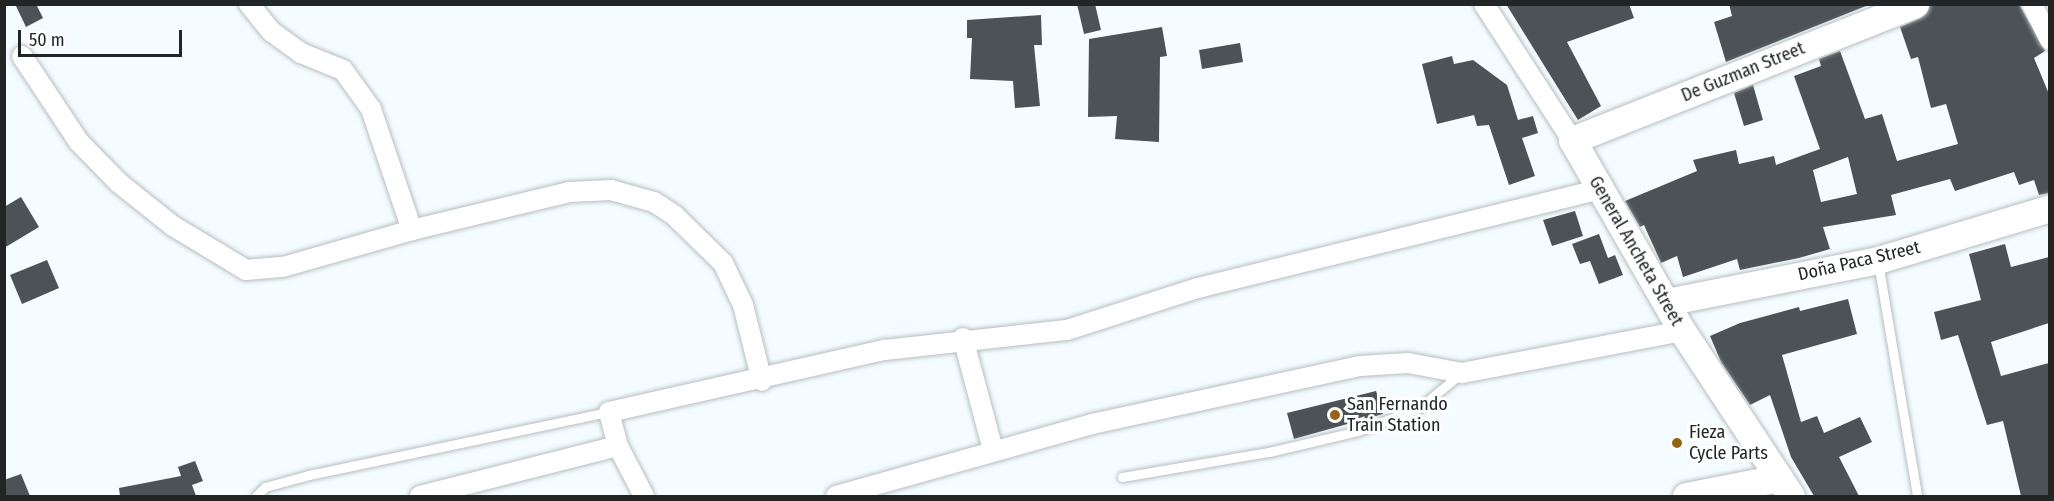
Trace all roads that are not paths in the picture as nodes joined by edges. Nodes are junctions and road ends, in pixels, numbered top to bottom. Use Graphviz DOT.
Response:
graph roads {
  1 [pos="249,4"];
  2 [pos="1484,4"];
  3 [pos="1915,4"];
  4 [pos="2032,4"];
  5 [pos="2049,40"];
  6 [pos="22,56"];
  7 [pos="1572,140"];
  8 [pos="1600,189"];
  9 [pos="2049,208"];
  10 [pos="412,230"];
  11 [pos="1878,260"];
  12 [pos="1666,302"];
  13 [pos="1682,331"];
  14 [pos="963,339"];
  15 [pos="1462,373"];
  16 [pos="762,381"];
  17 [pos="609,412"];
  18 [pos="618,446"];
  19 [pos="993,450"];
  20 [pos="1122,477"];
  21 [pos="1785,488"];
  22 [pos="256,496"];
  23 [pos="420,496"];
  24 [pos="644,496"];
  25 [pos="836,496"];
  26 [pos="1686,496"];
  27 [pos="1917,496"];
  1 -- 10 [label="street"];
  2 -- 7 [label="street, General Ancheta Street"];
  3 -- 7 [label="street, De Guzman Street"];
  4 -- 5 [label="street"];
  6 -- 10 [label="street"];
  7 -- 8 [label="street, General Ancheta Street"];
  8 -- 12 [label="street, General Ancheta Street"];
  8 -- 14 [label="street"];
  9 -- 11 [label="street, Doña Paca Street"];
  10 -- 16 [label="street"];
  11 -- 12 [label="street, Doña Paca Street"];
  11 -- 27 [label="lane"];
  12 -- 13 [label="street, General Ancheta Street"];
  13 -- 15 [label="street"];
  13 -- 21 [label="street, General Ancheta Street"];
  14 -- 16 [label="street"];
  14 -- 19 [label="street"];
  15 -- 19 [label="street"];
  15 -- 20 [label="lane"];
  16 -- 17 [label="street"];
  17 -- 18 [label="street"];
  17 -- 22 [label="lane"];
  18 -- 23 [label="street"];
  18 -- 24 [label="street"];
  19 -- 25 [label="street"];
  21 -- 26 [label="street"];
}
